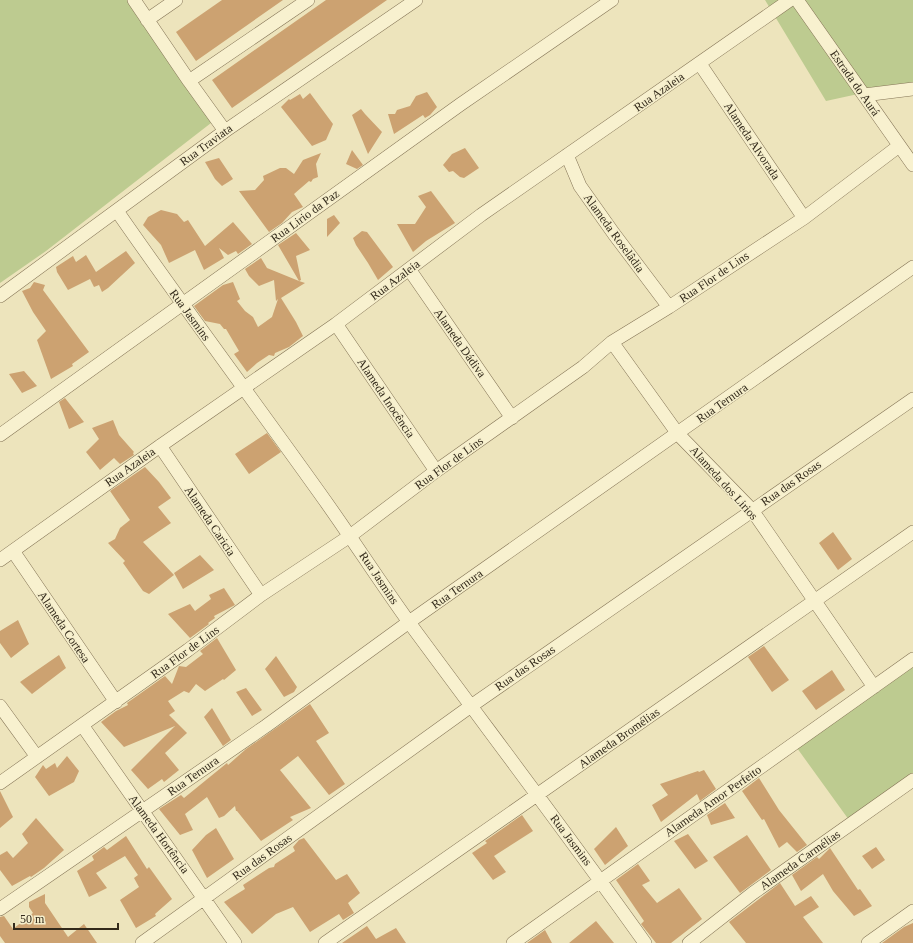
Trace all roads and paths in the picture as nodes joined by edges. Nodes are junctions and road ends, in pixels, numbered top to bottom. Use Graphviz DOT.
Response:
graph roads {
  1 [pos="134,0"];
  2 [pos="176,0"];
  3 [pos="308,0"];
  4 [pos="416,0"];
  5 [pos="612,0"];
  6 [pos="790,0"];
  7 [pos="797,0"];
  8 [pos="147,20"];
  9 [pos="700,64"];
  10 [pos="189,80"];
  11 [pos="913,89"];
  12 [pos="864,95"];
  13 [pos="225,131"];
  14 [pos="899,146"];
  15 [pos="567,155"];
  16 [pos="913,165"];
  17 [pos="117,211"];
  18 [pos="804,218"];
  19 [pos="913,267"];
  20 [pos="409,269"];
  21 [pos="0,296"];
  22 [pos="182,305"];
  23 [pos="668,307"];
  24 [pos="336,324"];
  25 [pos="612,342"];
  26 [pos="244,388"];
  27 [pos="913,399"];
  28 [pos="512,418"];
  29 [pos="678,434"];
  30 [pos="0,436"];
  31 [pos="160,446"];
  32 [pos="436,471"];
  33 [pos="752,510"];
  34 [pos="913,532"];
  35 [pos="350,536"];
  36 [pos="13,551"];
  37 [pos="0,560"];
  38 [pos="261,595"];
  39 [pos="815,601"];
  40 [pos="409,622"];
  41 [pos="913,659"];
  42 [pos="874,687"];
  43 [pos="116,702"];
  44 [pos="0,706"];
  45 [pos="471,706"];
  46 [pos="82,725"];
  47 [pos="37,758"];
  48 [pos="913,780"];
  49 [pos="0,783"];
  50 [pos="538,795"];
  51 [pos="142,811"];
  52 [pos="601,880"];
  53 [pos="205,898"];
  54 [pos="0,909"];
  55 [pos="913,911"];
  56 [pos="142,943"];
  57 [pos="235,943"];
  58 [pos="325,943"];
  59 [pos="513,943"];
  60 [pos="645,943"];
  61 [pos="689,943"];
  62 [pos="868,943"];
  1 -- 8 [label="street"];
  2 -- 8 [label="street"];
  3 -- 10 [label="street"];
  4 -- 13 [label="street, Rua Traviata"];
  5 -- 22 [label="street, Rua Lirio da Paz"];
  6 -- 9 [label="street, Rua Azaleia"];
  7 -- 12 [label="street, Estrada do Aurá"];
  8 -- 10 [label="street"];
  9 -- 15 [label="street, Rua Azaleia"];
  9 -- 18 [label="street, Alameda Alvorada"];
  10 -- 13 [label="street"];
  11 -- 12 [label="street"];
  12 -- 14 [label="street, Estrada do Aurá"];
  13 -- 17 [label="street, Rua Traviata"];
  14 -- 16 [label="street, Estrada do Aurá"];
  14 -- 18 [label="street, Rua Flor de Lins"];
  15 -- 20 [label="street, Rua Azaleia"];
  15 -- 23 [label="street, Alameda Roselâdia"];
  17 -- 21 [label="street, Rua Traviata"];
  17 -- 22 [label="street, Rua Jasmins"];
  18 -- 23 [label="street, Rua Flor de Lins"];
  19 -- 29 [label="street, Rua Ternura"];
  20 -- 24 [label="street, Rua Azaleia"];
  20 -- 28 [label="street, Alameda Dádiva"];
  22 -- 26 [label="street, Rua Jasmins"];
  22 -- 30 [label="street, Rua Lirio da Paz"];
  23 -- 25 [label="street, Rua Flor de Lins"];
  24 -- 26 [label="street, Rua Azaleia"];
  24 -- 32 [label="street, Alameda Inocência"];
  25 -- 28 [label="street, Rua Flor de Lins"];
  25 -- 29 [label="street, Alameda dos Lirios"];
  26 -- 31 [label="street, Rua Azaleia"];
  26 -- 35 [label="street, Rua Jasmins"];
  27 -- 33 [label="street, Rua das Rosas"];
  28 -- 32 [label="street, Rua Flor de Lins"];
  29 -- 33 [label="street, Alameda dos Lirios"];
  29 -- 40 [label="street, Rua Ternura"];
  31 -- 36 [label="street, Rua Azaleia"];
  31 -- 38 [label="street, Alameda Caricia"];
  32 -- 35 [label="street, Rua Flor de Lins"];
  33 -- 39 [label="street, Alameda dos Lirios"];
  33 -- 45 [label="street, Rua das Rosas"];
  34 -- 39 [label="street, Alameda Bromélias"];
  35 -- 38 [label="street, Rua Flor de Lins"];
  35 -- 40 [label="street, Rua Jasmins"];
  36 -- 37 [label="street, Rua Azaleia"];
  36 -- 43 [label="street, Alameda Cortesa"];
  38 -- 43 [label="street, Rua Flor de Lins"];
  39 -- 42 [label="street, Alameda dos Lirios"];
  39 -- 50 [label="street, Alameda Bromélias"];
  40 -- 45 [label="street, Rua Jasmins"];
  40 -- 51 [label="street, Rua Ternura"];
  41 -- 42 [label="street, Alameda Amor Perfeito"];
  42 -- 52 [label="street, Alameda Amor Perfeito"];
  43 -- 46 [label="street, Rua Flor de Lins"];
  44 -- 47 [label="street"];
  45 -- 50 [label="street, Rua Jasmins"];
  45 -- 53 [label="street, Rua das Rosas"];
  46 -- 47 [label="street, Rua Flor de Lins"];
  46 -- 51 [label="street, Alameda Hortência"];
  47 -- 49 [label="street, Rua Flor de Lins"];
  48 -- 61 [label="street, Alameda Carmélias"];
  50 -- 52 [label="street, Rua Jasmins"];
  50 -- 58 [label="street, Alameda Bromélias"];
  51 -- 53 [label="street, Alameda Hortência"];
  51 -- 54 [label="street, Rua Ternura"];
  52 -- 59 [label="street, Alameda Amor Perfeito"];
  52 -- 60 [label="street, Rua Jasmins"];
  53 -- 56 [label="street, Rua das Rosas"];
  53 -- 57 [label="street, Alameda Hortência"];
  55 -- 62 [label="street"];
}
